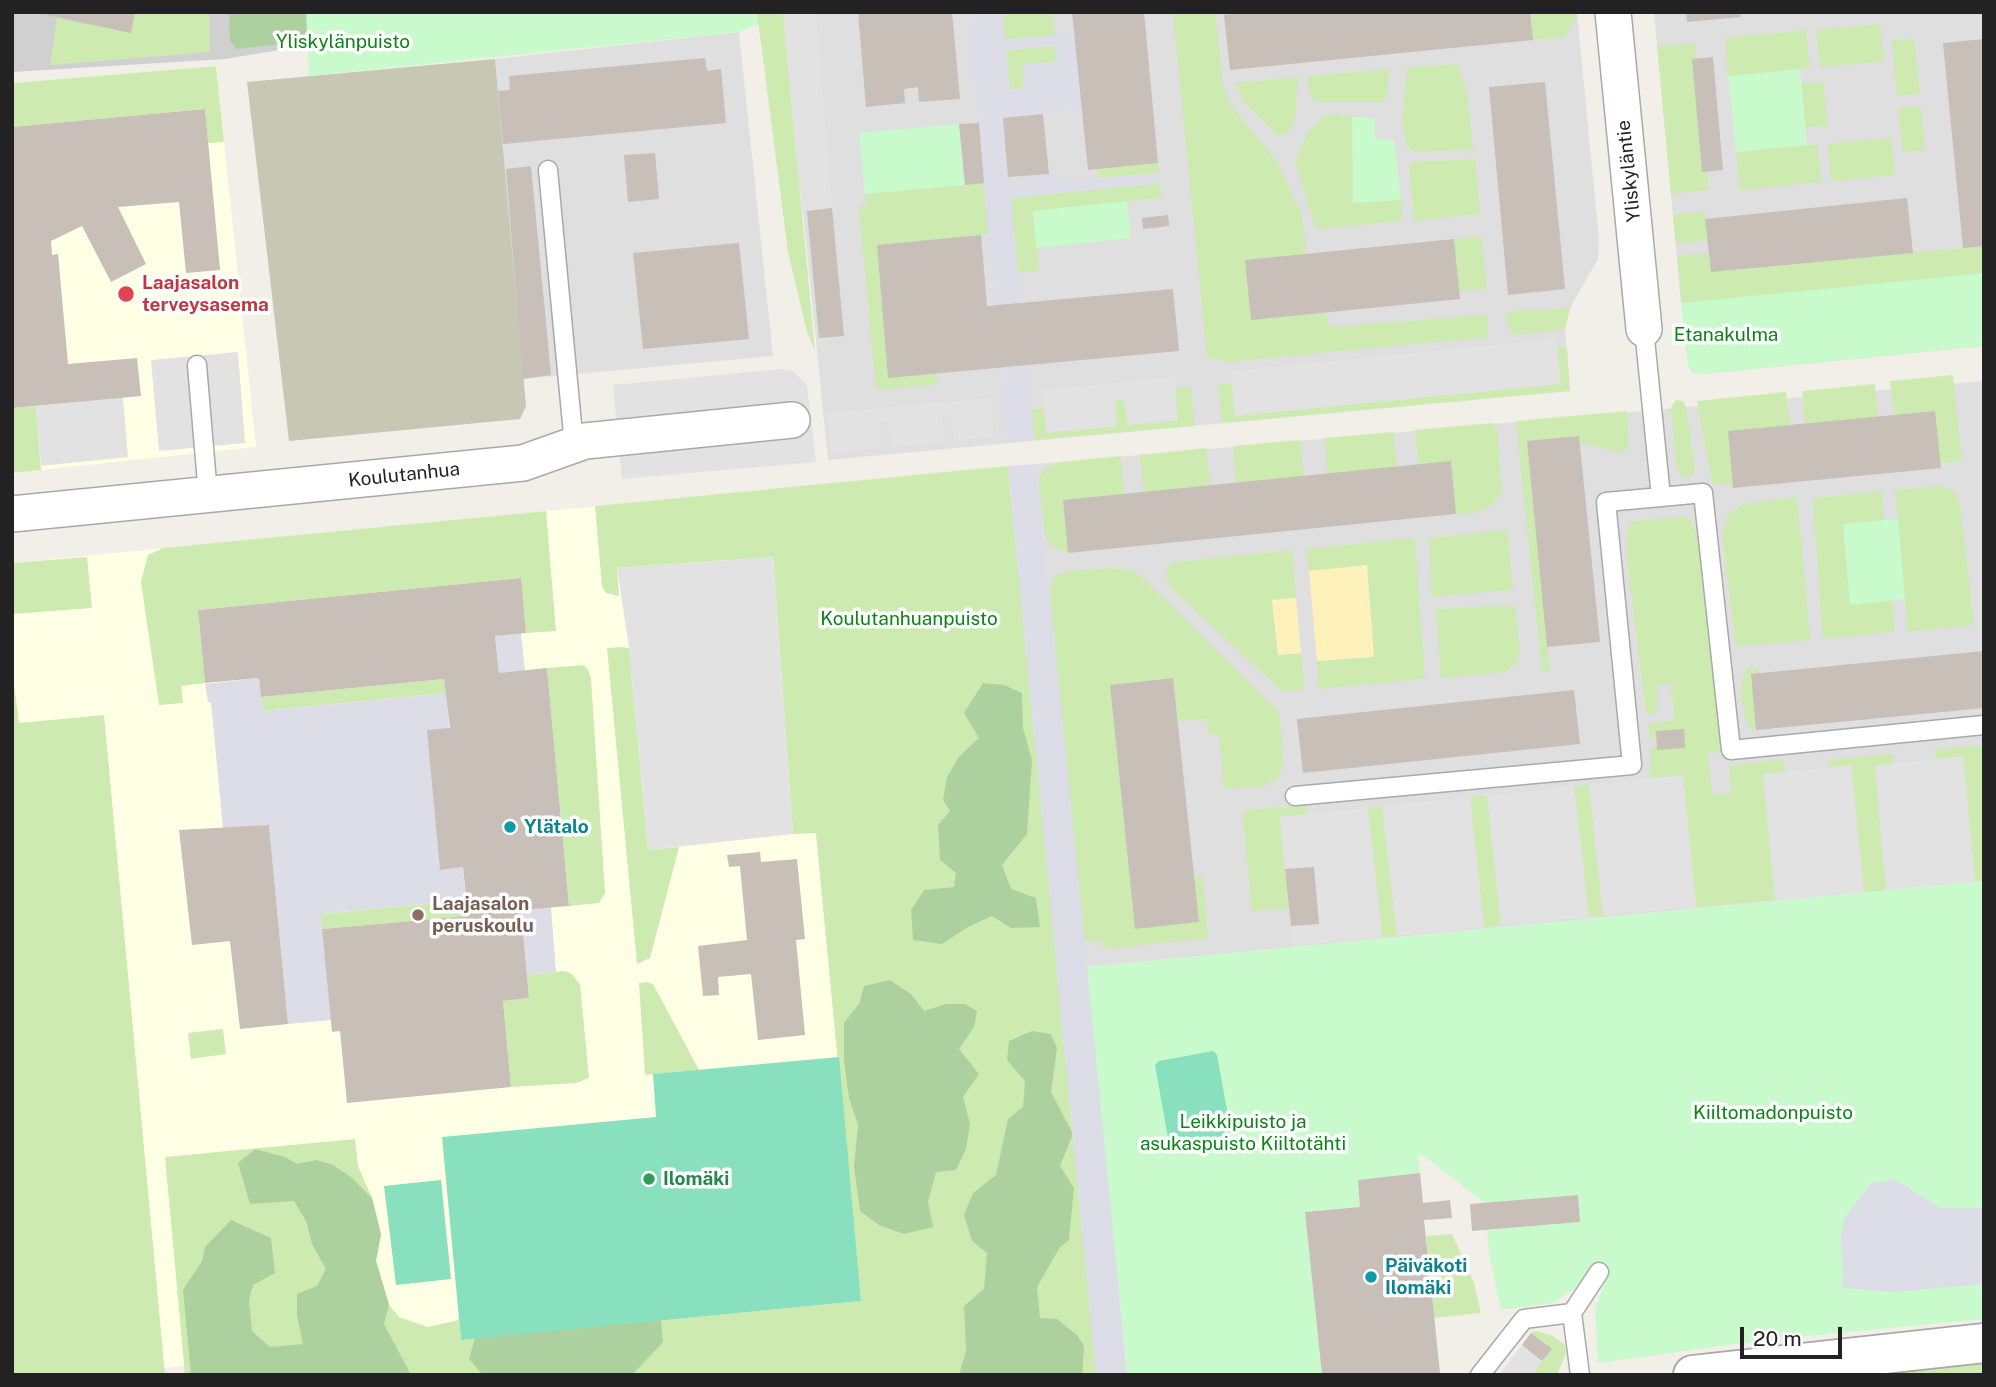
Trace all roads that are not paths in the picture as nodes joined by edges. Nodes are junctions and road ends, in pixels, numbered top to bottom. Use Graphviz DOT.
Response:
graph roads {
  1 [pos="1613,12"];
  2 [pos="548,170"];
  3 [pos="1644,330"];
  4 [pos="197,365"];
  5 [pos="792,420"];
  6 [pos="574,445"];
  7 [pos="208,495"];
  8 [pos="1661,497"];
  9 [pos="12,514"];
  10 [pos="1984,725"];
  11 [pos="1296,796"];
  12 [pos="1599,1272"];
  13 [pos="1572,1313"];
  14 [pos="1984,1343"];
  15 [pos="1479,1375"];
  16 [pos="1580,1375"];
  17 [pos="1693,1375"];
  1 -- 3 [label="street, Yliskyläntie"];
  2 -- 6 [label="lane"];
  3 -- 8 [label="lane"];
  4 -- 7 [label="lane"];
  5 -- 6 [label="street, Koulutanhua"];
  6 -- 7 [label="street, Koulutanhua"];
  7 -- 9 [label="street, Koulutanhua"];
  8 -- 10 [label="lane"];
  8 -- 11 [label="lane"];
  12 -- 13 [label="lane"];
  13 -- 15 [label="lane"];
  13 -- 16 [label="lane"];
  14 -- 17 [label="street"];
}
